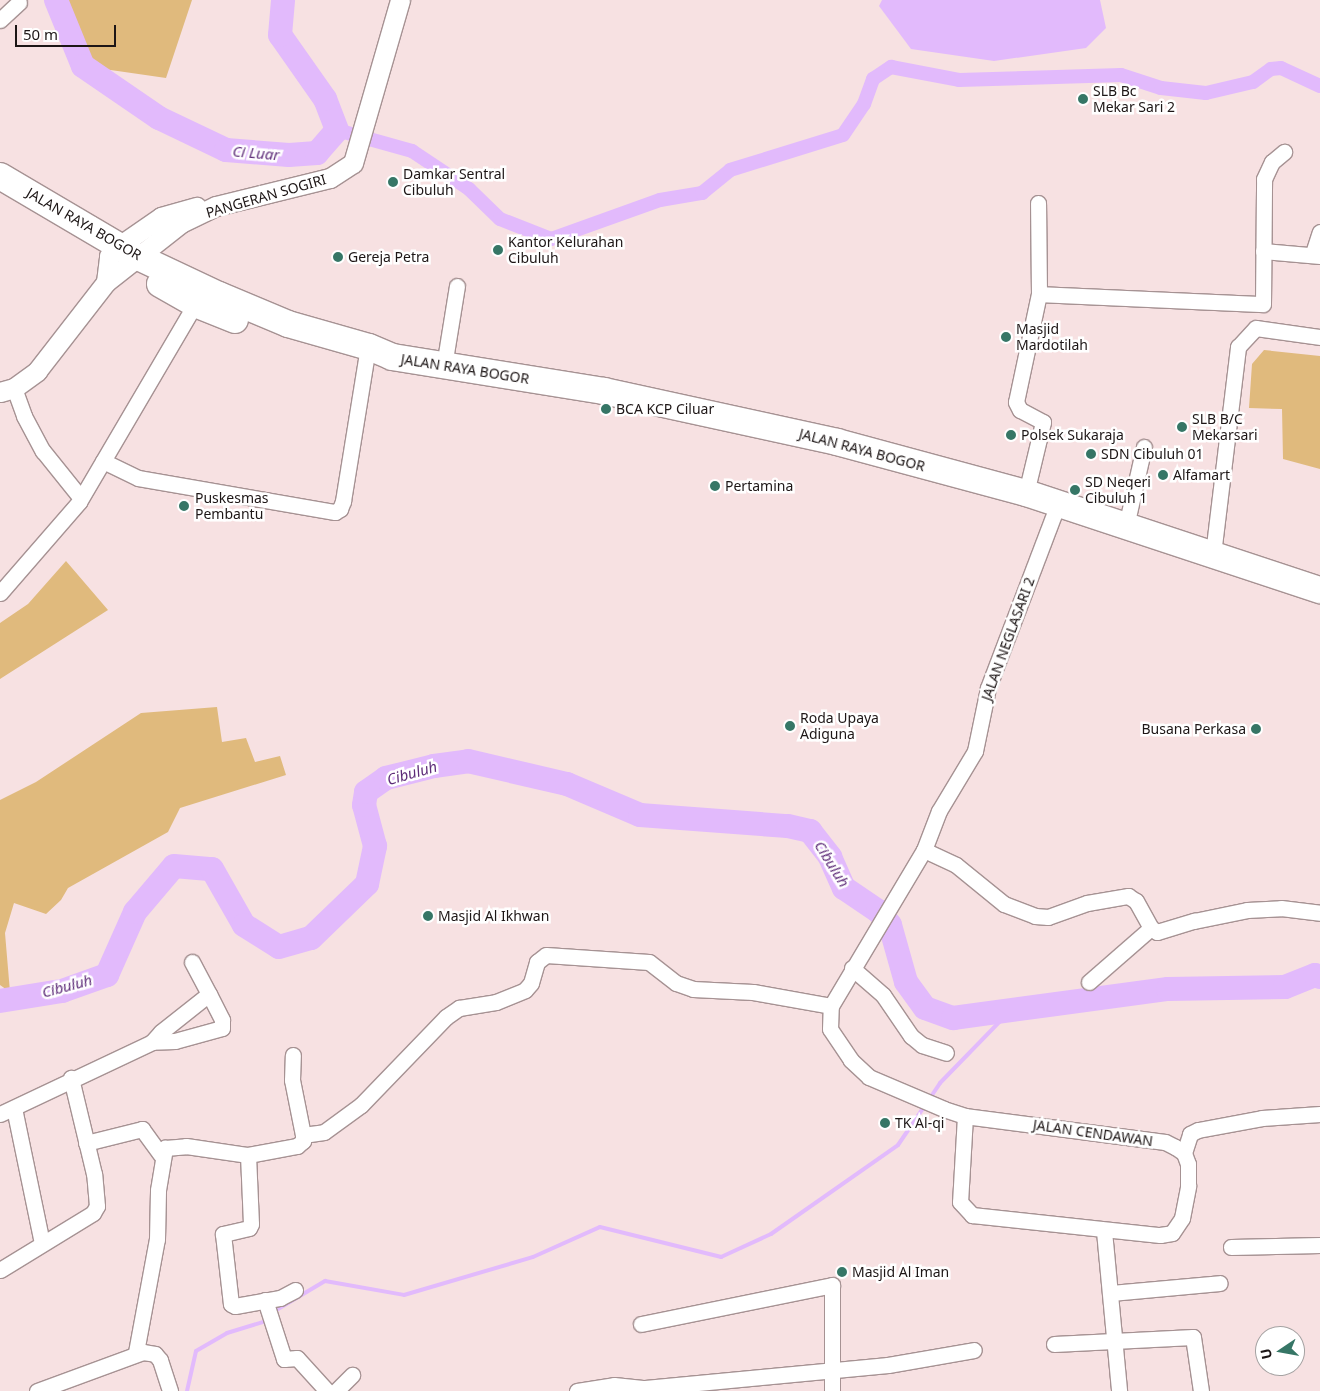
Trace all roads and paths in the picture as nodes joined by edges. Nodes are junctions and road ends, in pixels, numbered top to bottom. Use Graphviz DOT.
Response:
graph roads {
  1 [pos="400,0"];
  2 [pos="19,2"];
  3 [pos="0,20"];
  4 [pos="1284,152"];
  5 [pos="0,176"];
  6 [pos="0,194"];
  7 [pos="1038,203"];
  8 [pos="1320,232"];
  9 [pos="1263,251"];
  10 [pos="1316,255"];
  11 [pos="123,256"];
  12 [pos="457,286"];
  13 [pos="1039,294"];
  14 [pos="195,304"];
  15 [pos="1320,337"];
  16 [pos="392,357"];
  17 [pos="366,360"];
  18 [pos="444,366"];
  19 [pos="7,390"];
  20 [pos="1144,447"];
  21 [pos="103,461"];
  22 [pos="1026,493"];
  23 [pos="80,497"];
  24 [pos="1058,504"];
  25 [pos="1126,526"];
  26 [pos="1213,554"];
  27 [pos="1320,590"];
  28 [pos="0,593"];
  29 [pos="924,850"];
  30 [pos="1320,913"];
  31 [pos="1151,928"];
  32 [pos="192,962"];
  33 [pos="852,968"];
  34 [pos="1089,982"];
  35 [pos="209,994"];
  36 [pos="831,1006"];
  37 [pos="152,1042"];
  38 [pos="946,1053"];
  39 [pos="293,1055"];
  40 [pos="71,1078"];
  41 [pos="14,1108"];
  42 [pos="0,1114"];
  43 [pos="1320,1114"];
  44 [pos="965,1116"];
  45 [pos="303,1135"];
  46 [pos="86,1143"];
  47 [pos="1184,1153"];
  48 [pos="248,1155"];
  49 [pos="161,1156"];
  50 [pos="1104,1231"];
  51 [pos="42,1243"];
  52 [pos="1320,1245"];
  53 [pos="1231,1247"];
  54 [pos="0,1270"];
  55 [pos="1220,1282"];
  56 [pos="294,1290"];
  57 [pos="1111,1293"];
  58 [pos="265,1300"];
  59 [pos="641,1324"];
  60 [pos="1114,1342"];
  61 [pos="1054,1344"];
  62 [pos="974,1350"];
  63 [pos="136,1352"];
  64 [pos="830,1370"];
  65 [pos="352,1375"];
  66 [pos="645,1389"];
  67 [pos="37,1391"];
  68 [pos="170,1391"];
  69 [pos="327,1391"];
  70 [pos="336,1391"];
  71 [pos="577,1391"];
  72 [pos="832,1391"];
  73 [pos="1119,1391"];
  74 [pos="1201,1391"];
  1 -- 11 [label="street, PANGERAN SOGIRI"];
  2 -- 3 [label="street"];
  4 -- 9 [label="street"];
  5 -- 11 [label="highway, JALAN RAYA BOGOR"];
  6 -- 11 [label="highway, JALAN RAYA BOGOR"];
  7 -- 13 [label="street"];
  8 -- 10 [label="street"];
  9 -- 10 [label="street"];
  9 -- 13 [label="street"];
  11 -- 14 [label="highway, JALAN RAYA BOGOR"];
  11 -- 16 [label="highway, JALAN RAYA BOGOR"];
  11 -- 19 [label="street, PANGERAN SOGIRI"];
  12 -- 18 [label="street"];
  13 -- 22 [label="street"];
  14 -- 17 [label="highway, JALAN RAYA BOGOR"];
  14 -- 21 [label="street"];
  15 -- 26 [label="street"];
  16 -- 17 [label="highway, JALAN RAYA BOGOR"];
  16 -- 18 [label="highway, JALAN RAYA BOGOR"];
  17 -- 21 [label="street"];
  18 -- 22 [label="highway, JALAN RAYA BOGOR"];
  19 -- 23 [label="street"];
  20 -- 25 [label="street"];
  21 -- 23 [label="street"];
  22 -- 24 [label="highway, JALAN RAYA BOGOR"];
  23 -- 28 [label="street"];
  24 -- 25 [label="highway, JALAN RAYA BOGOR"];
  24 -- 29 [label="street, JALAN NEGLASARI 2"];
  25 -- 26 [label="highway, JALAN RAYA BOGOR"];
  26 -- 27 [label="highway, JALAN RAYA BOGOR"];
  29 -- 31 [label="street"];
  29 -- 33 [label="street, JALAN NEGLASARI 2"];
  30 -- 31 [label="street"];
  31 -- 34 [label="street"];
  32 -- 35 [label="street"];
  33 -- 36 [label="street"];
  33 -- 38 [label="street"];
  35 -- 37 [label="street"];
  35 -- 37 [label="street"];
  36 -- 44 [label="street, JALAN CENDAWAN"];
  36 -- 45 [label="street"];
  37 -- 40 [label="street"];
  39 -- 45 [label="street"];
  40 -- 41 [label="street"];
  40 -- 46 [label="street"];
  41 -- 42 [label="street"];
  41 -- 51 [label="street"];
  43 -- 47 [label="street"];
  44 -- 47 [label="street, JALAN CENDAWAN"];
  44 -- 50 [label="street"];
  45 -- 48 [label="street"];
  46 -- 49 [label="street"];
  46 -- 51 [label="street"];
  47 -- 50 [label="street"];
  48 -- 49 [label="street"];
  48 -- 58 [label="street"];
  49 -- 63 [label="street"];
  50 -- 57 [label="street"];
  51 -- 54 [label="street"];
  52 -- 53 [label="street"];
  55 -- 57 [label="street"];
  56 -- 58 [label="street"];
  57 -- 60 [label="street"];
  58 -- 69 [label="street"];
  59 -- 64 [label="street"];
  60 -- 61 [label="street"];
  60 -- 73 [label="street"];
  60 -- 74 [label="street"];
  62 -- 64 [label="street"];
  63 -- 67 [label="street"];
  63 -- 68 [label="street"];
  64 -- 66 [label="street"];
  64 -- 72 [label="street"];
  65 -- 70 [label="street"];
  66 -- 71 [label="street"];
}
